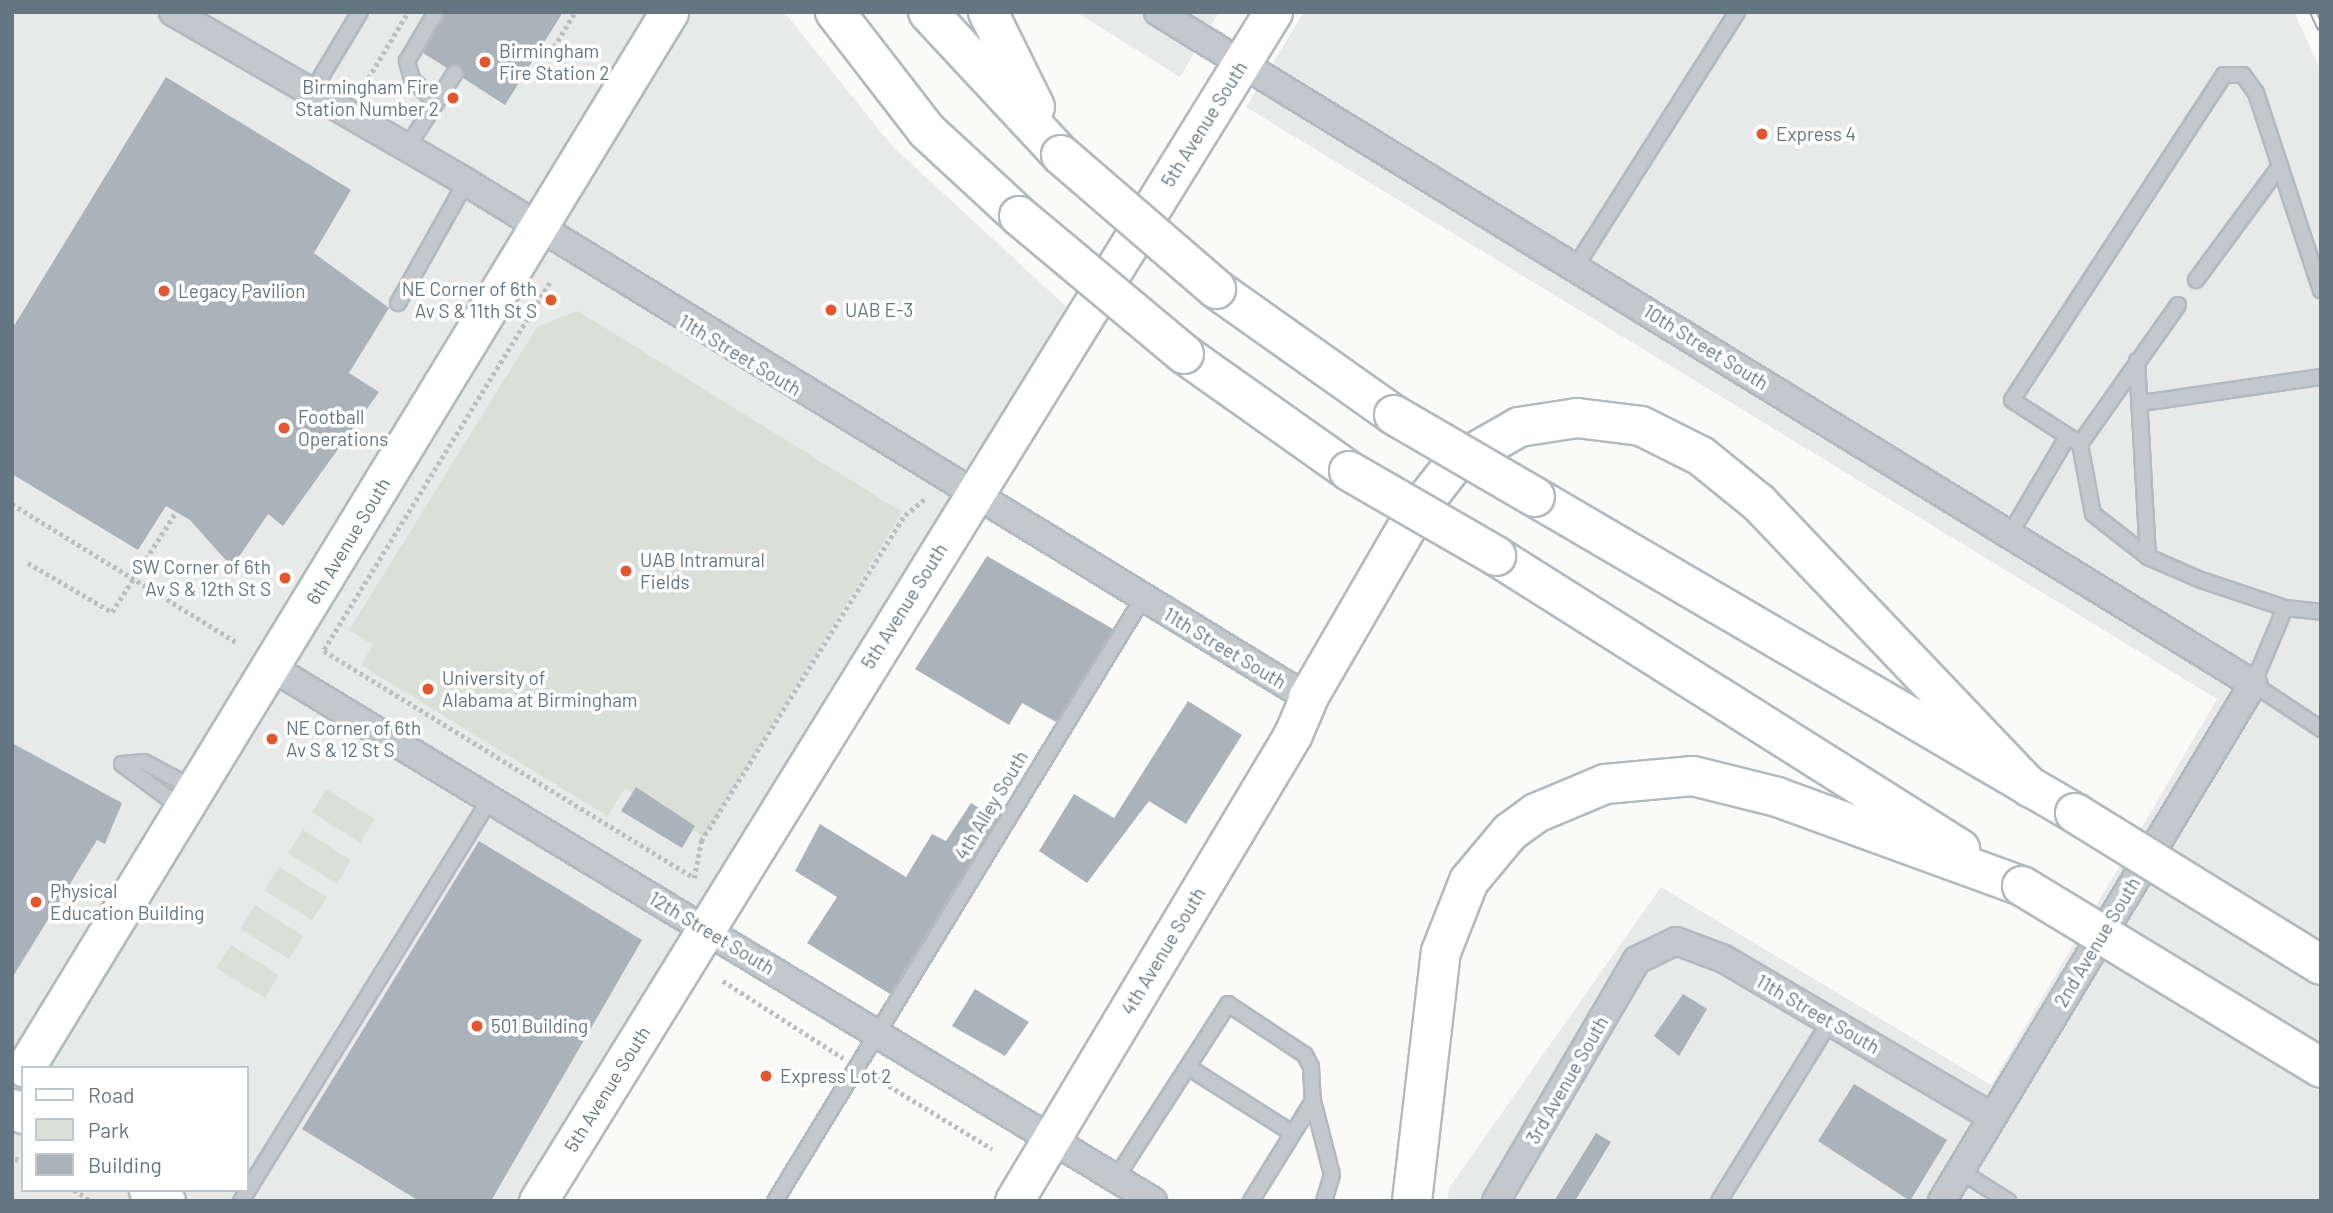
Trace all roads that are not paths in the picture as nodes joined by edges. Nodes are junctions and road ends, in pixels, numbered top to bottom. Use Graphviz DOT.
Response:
graph roads {
  1 [pos="173,12"];
  2 [pos="360,12"];
  3 [pos="436,12"];
  4 [pos="669,12"];
  5 [pos="835,12"];
  6 [pos="928,12"];
  7 [pos="988,12"];
  8 [pos="1158,12"];
  9 [pos="1273,12"];
  10 [pos="1737,12"];
  11 [pos="1242,64"];
  12 [pos="454,73"];
  13 [pos="310,95"];
  14 [pos="436,103"];
  15 [pos="406,149"];
  16 [pos="1060,155"];
  17 [pos="2277,170"];
  18 [pos="466,182"];
  19 [pos="539,230"];
  20 [pos="1576,266"];
  21 [pos="2196,280"];
  22 [pos="2321,291"];
  23 [pos="398,303"];
  24 [pos="2178,305"];
  25 [pos="2137,361"];
  26 [pos="2321,377"];
  27 [pos="2142,402"];
  28 [pos="2073,442"];
  29 [pos="972,495"];
  30 [pos="2010,534"];
  31 [pos="2148,557"];
  32 [pos="1143,598"];
  33 [pos="2285,608"];
  34 [pos="2321,612"];
  35 [pos="271,667"];
  36 [pos="2253,684"];
  37 [pos="1308,698"];
  38 [pos="2321,729"];
  39 [pos="2030,788"];
  40 [pos="490,799"];
  41 [pos="2022,886"];
  42 [pos="705,929"];
  43 [pos="1637,960"];
  44 [pos="2321,965"];
  45 [pos="1830,1021"];
  46 [pos="878,1035"];
  47 [pos="26,1066"];
  48 [pos="1188,1067"];
  49 [pos="2321,1068"];
  50 [pos="1313,1101"];
  51 [pos="1992,1118"];
  52 [pos="1292,1133"];
  53 [pos="1051,1138"];
  54 [pos="1960,1171"];
  55 [pos="1116,1178"];
  56 [pos="248,1190"];
  57 [pos="538,1201"];
  58 [pos="775,1201"];
  59 [pos="1014,1201"];
  60 [pos="1153,1201"];
  61 [pos="1251,1201"];
  62 [pos="1324,1201"];
  63 [pos="1412,1201"];
  64 [pos="1496,1201"];
  65 [pos="1719,1201"];
  66 [pos="1942,1201"];
  67 [pos="2008,1201"];
  1 -- 13 [label="street, 11th Street South"];
  2 -- 13 [label="lane"];
  3 -- 14 [label="lane"];
  4 -- 19 [label="street, 6th Avenue South"];
  5 -- 41 [label="highway, bridge"];
  6 -- 16 [label="highway"];
  7 -- 16 [label="highway"];
  8 -- 11 [label="street, 10th Street South"];
  9 -- 11 [label="street, 5th Avenue South"];
  10 -- 20 [label="lane"];
  11 -- 20 [label="street, 10th Street South"];
  11 -- 29 [label="street, 5th Avenue South"];
  12 -- 14 [label="lane"];
  13 -- 15 [label="street, 11th Street South"];
  14 -- 15 [label="lane"];
  15 -- 18 [label="street, 11th Street South"];
  16 -- 39 [label="highway, bridge"];
  17 -- 21 [label="lane"];
  17 -- 22 [label="lane"];
  17 -- 28 [label="lane"];
  18 -- 19 [label="street, 11th Street South"];
  18 -- 23 [label="lane"];
  19 -- 29 [label="street, 11th Street South"];
  19 -- 35 [label="street, 6th Avenue South"];
  20 -- 30 [label="street, 10th Street South"];
  24 -- 25 [label="lane"];
  25 -- 27 [label="lane"];
  25 -- 28 [label="lane"];
  26 -- 27 [label="lane"];
  27 -- 31 [label="lane"];
  28 -- 30 [label="lane"];
  28 -- 31 [label="lane"];
  29 -- 32 [label="street, 11th Street South"];
  29 -- 42 [label="street, 5th Avenue South"];
  30 -- 36 [label="street, 10th Street South"];
  31 -- 33 [label="lane"];
  32 -- 37 [label="street, 11th Street South"];
  32 -- 46 [label="lane, 4th Alley South"];
  33 -- 34 [label="lane"];
  33 -- 36 [label="lane"];
  35 -- 40 [label="street, 12th Street South"];
  35 -- 47 [label="street, 6th Avenue South"];
  36 -- 38 [label="lane"];
  36 -- 51 [label="street, 2nd Avenue South"];
  37 -- 39 [label="highway"];
  37 -- 53 [label="street, 4th Avenue South"];
  39 -- 44 [label="highway, bridge"];
  40 -- 42 [label="street, 12th Street South"];
  40 -- 56 [label="lane"];
  41 -- 49 [label="highway, bridge"];
  41 -- 63 [label="highway"];
  42 -- 46 [label="street, 12th Street South"];
  42 -- 57 [label="street, 5th Avenue South"];
  43 -- 45 [label="street, 11th Street South"];
  43 -- 64 [label="street, 3rd Avenue South"];
  45 -- 51 [label="street, 11th Street South"];
  45 -- 65 [label="lane"];
  46 -- 53 [label="street, 12th Street South"];
  46 -- 58 [label="lane, 4th Alley South"];
  48 -- 50 [label="lane"];
  48 -- 52 [label="lane"];
  48 -- 55 [label="lane"];
  50 -- 52 [label="lane"];
  50 -- 62 [label="lane"];
  51 -- 54 [label="street, 2nd Avenue South"];
  52 -- 61 [label="lane"];
  53 -- 55 [label="street, 12th Street South"];
  53 -- 59 [label="street, 4th Avenue South"];
  54 -- 66 [label="street, 2nd Avenue South"];
  54 -- 67 [label="lane"];
  55 -- 60 [label="street, 12th Street South"];
}
